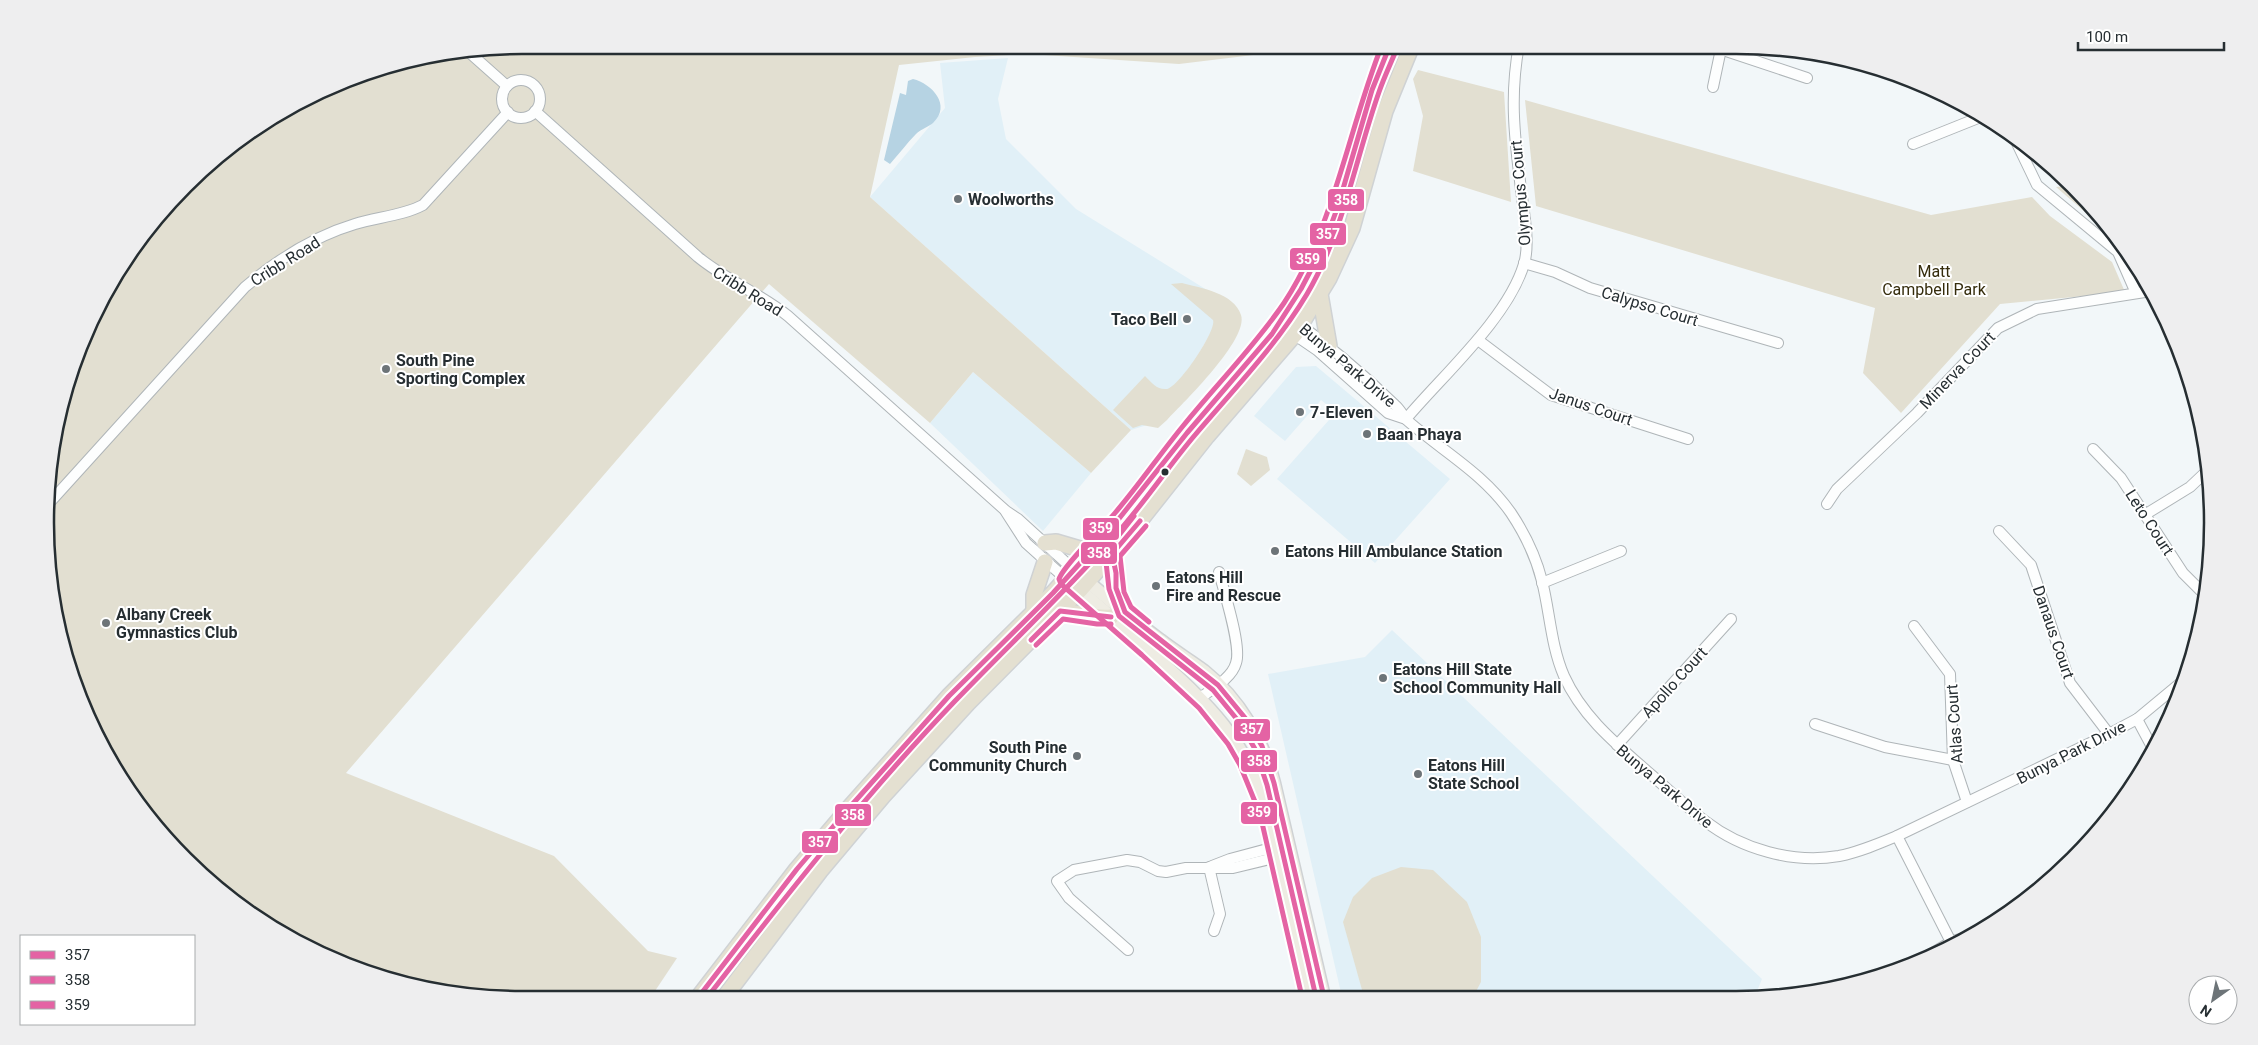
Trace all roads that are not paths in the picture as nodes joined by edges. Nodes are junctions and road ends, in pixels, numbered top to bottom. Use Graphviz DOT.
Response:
graph roads {
  1 [pos="1386,54"];
  2 [pos="1408,54"];
  3 [pos="1517,54"];
  4 [pos="1720,54"];
  5 [pos="1736,54"];
  6 [pos="474,57"];
  7 [pos="1807,78"];
  8 [pos="507,86"];
  9 [pos="1713,87"];
  10 [pos="535,111"];
  11 [pos="508,112"];
  12 [pos="1974,120"];
  13 [pos="1913,144"];
  14 [pos="2021,151"];
  15 [pos="2118,252"];
  16 [pos="2118,253"];
  17 [pos="1524,263"];
  18 [pos="2143,292"];
  19 [pos="2136,293"];
  20 [pos="1320,294"];
  21 [pos="1283,319"];
  22 [pos="1298,330"];
  23 [pos="1478,340"];
  24 [pos="1778,343"];
  25 [pos="1329,346"];
  26 [pos="1406,420"];
  27 [pos="1688,438"];
  28 [pos="2092,449"];
  29 [pos="2201,476"];
  30 [pos="55,497"];
  31 [pos="1827,504"];
  32 [pos="1006,511"];
  33 [pos="2146,514"];
  34 [pos="1999,531"];
  35 [pos="1044,543"];
  36 [pos="1622,551"];
  37 [pos="1090,552"];
  38 [pos="1112,554"];
  39 [pos="1045,562"];
  40 [pos="1220,572"];
  41 [pos="1070,575"];
  42 [pos="1542,583"];
  43 [pos="1084,586"];
  44 [pos="2199,589"];
  45 [pos="1060,611"];
  46 [pos="1034,612"];
  47 [pos="1125,612"];
  48 [pos="1111,617"];
  49 [pos="1731,619"];
  50 [pos="1914,626"];
  51 [pos="1218,685"];
  52 [pos="2174,689"];
  53 [pos="1200,698"];
  54 [pos="2137,719"];
  55 [pos="1815,724"];
  56 [pos="2109,734"];
  57 [pos="2149,742"];
  58 [pos="1616,745"];
  59 [pos="1953,760"];
  60 [pos="1967,802"];
  61 [pos="1897,836"];
  62 [pos="1276,852"];
  63 [pos="1209,867"];
  64 [pos="1214,931"];
  65 [pos="1950,939"];
  66 [pos="1128,950"];
  67 [pos="702,991"];
  68 [pos="729,991"];
  69 [pos="1308,991"];
  70 [pos="1323,991"];
  1 -- 21 [label="highway"];
  2 -- 20 [label="highway"];
  3 -- 17 [label="street, Olympus Court"];
  4 -- 9 [label="street"];
  5 -- 7 [label="street"];
  6 -- 8 [label="street"];
  8 -- 10 [label="street"];
  8 -- 11 [label="street"];
  10 -- 11 [label="street"];
  10 -- 32 [label="street, Cribb Road"];
  11 -- 30 [label="street, Cribb Road"];
  12 -- 13 [label="street"];
  14 -- 15 [label="street"];
  16 -- 19 [label="street"];
  17 -- 23 [label="street, Olympus Court"];
  17 -- 24 [label="street, Calypso Court"];
  18 -- 19 [label="street, Minerva Court"];
  19 -- 31 [label="street, Minerva Court"];
  20 -- 22 [label="highway"];
  20 -- 25 [label="highway"];
  21 -- 22 [label="street, Bunya Park Drive"];
  21 -- 37 [label="highway"];
  22 -- 25 [label="street, Bunya Park Drive"];
  22 -- 26 [label="street, Bunya Park Drive"];
  22 -- 38 [label="highway"];
  23 -- 26 [label="street, Olympus Court"];
  23 -- 27 [label="street, Janus Court"];
  25 -- 26 [label="street, Bunya Park Drive"];
  26 -- 42 [label="street, Bunya Park Drive"];
  28 -- 33 [label="street, Leto Court"];
  29 -- 33 [label="street"];
  32 -- 35 [label="street, Cribb Road"];
  32 -- 39 [label="street, Cribb Road"];
  33 -- 44 [label="street, Leto Court"];
  34 -- 56 [label="street, Danaus Court"];
  35 -- 37 [label="highway"];
  35 -- 41 [label="street, Cribb Road"];
  36 -- 42 [label="street"];
  37 -- 41 [label="highway"];
  38 -- 43 [label="highway"];
  38 -- 47 [label="highway"];
  39 -- 41 [label="street, Cribb Road"];
  39 -- 46 [label="highway"];
  40 -- 51 [label="street"];
  41 -- 43 [label="main road, Cribb Road"];
  41 -- 46 [label="highway"];
  42 -- 58 [label="street, Bunya Park Drive"];
  43 -- 45 [label="highway"];
  43 -- 47 [label="main road"];
  43 -- 48 [label="main road"];
  45 -- 48 [label="highway"];
  45 -- 68 [label="highway"];
  46 -- 67 [label="highway"];
  47 -- 51 [label="main road"];
  48 -- 53 [label="main road"];
  49 -- 58 [label="street, Apollo Court"];
  50 -- 59 [label="street, Atlas Court"];
  51 -- 53 [label="street"];
  51 -- 70 [label="main road"];
  52 -- 54 [label="street, Bunya Park Drive"];
  53 -- 62 [label="main road"];
  54 -- 56 [label="street, Bunya Park Drive"];
  54 -- 57 [label="street"];
  55 -- 59 [label="street"];
  56 -- 60 [label="street, Bunya Park Drive"];
  58 -- 61 [label="street, Bunya Park Drive"];
  59 -- 60 [label="street, Atlas Court"];
  60 -- 61 [label="street, Bunya Park Drive"];
  61 -- 65 [label="street"];
  62 -- 63 [label="street"];
  62 -- 69 [label="main road"];
  63 -- 64 [label="street"];
  63 -- 66 [label="street"];
}
